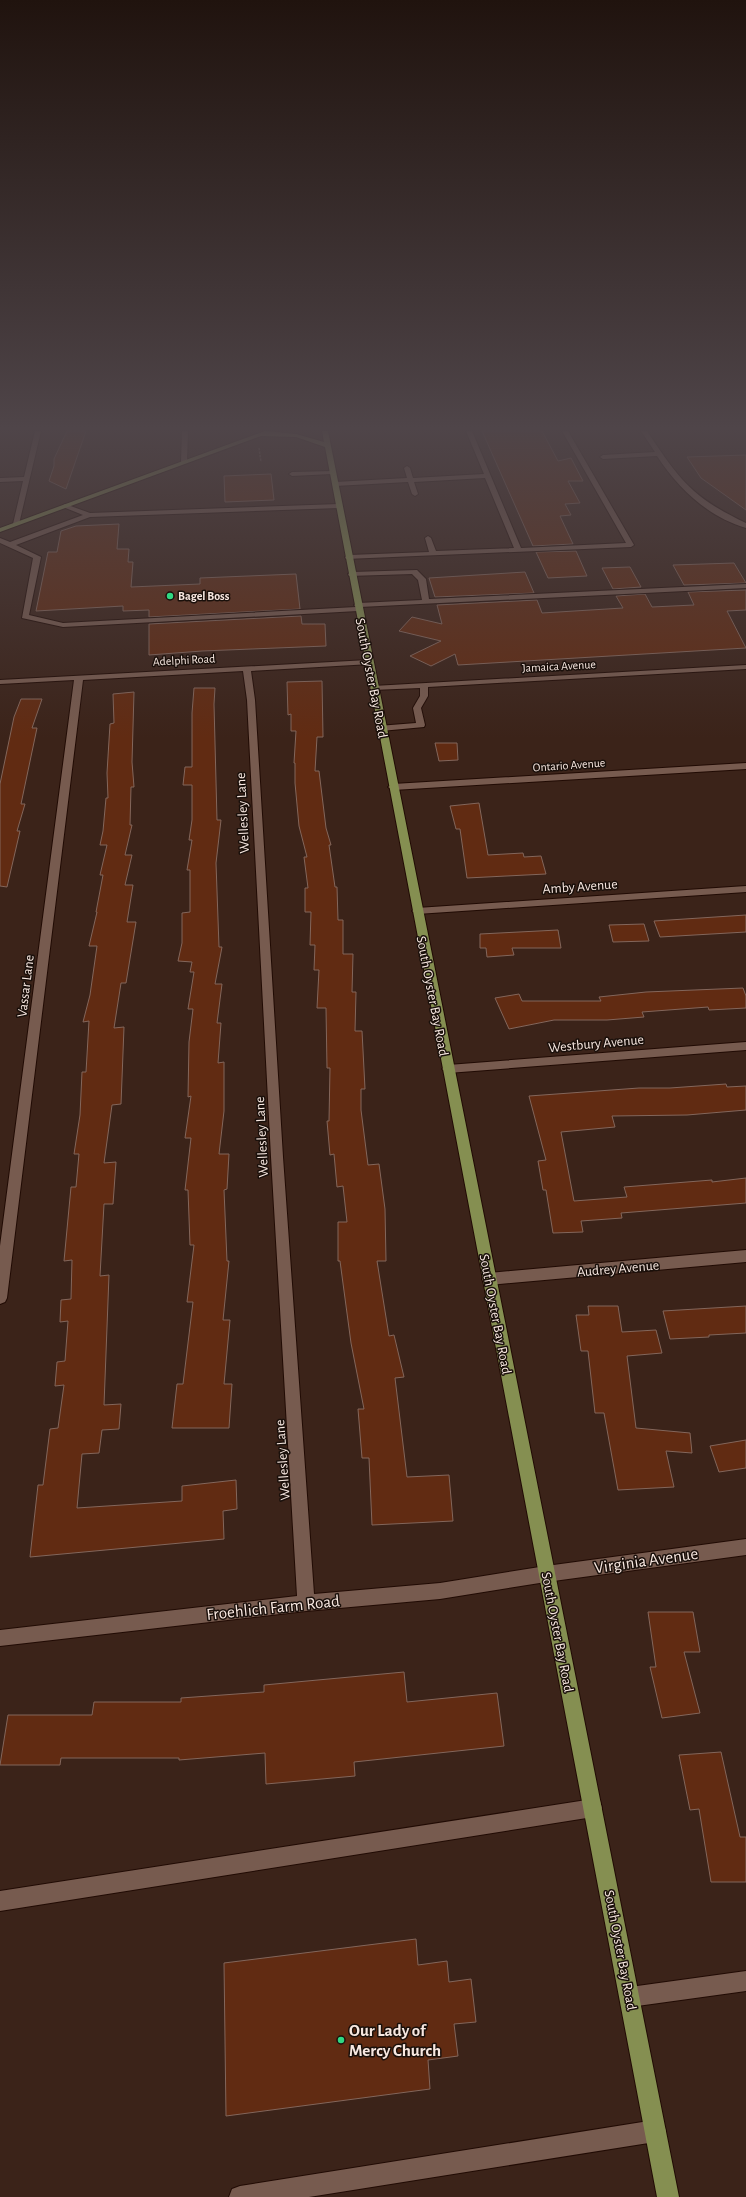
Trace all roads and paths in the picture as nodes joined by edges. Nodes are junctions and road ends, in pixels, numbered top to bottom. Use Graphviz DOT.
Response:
graph roads {
  1 [pos="40,534"];
  2 [pos="344,534"];
  3 [pos="511,534"];
  4 [pos="624,534"];
  5 [pos="428,538"];
  6 [pos="0,540"];
  7 [pos="10,545"];
  8 [pos="518,550"];
  9 [pos="433,553"];
  10 [pos="348,557"];
  11 [pos="352,574"];
  12 [pos="746,586"];
  13 [pos="426,602"];
  14 [pos="358,607"];
  15 [pos="368,662"];
  16 [pos="247,668"];
  17 [pos="746,668"];
  18 [pos="79,678"];
  19 [pos="0,682"];
  20 [pos="424,685"];
  21 [pos="373,688"];
  22 [pos="381,728"];
  23 [pos="746,766"];
  24 [pos="393,787"];
  25 [pos="746,889"];
  26 [pos="417,911"];
  27 [pos="746,1046"];
  28 [pos="448,1069"];
  29 [pos="746,1256"];
  30 [pos="489,1279"];
  31 [pos="0,1298"];
  32 [pos="746,1547"];
  33 [pos="546,1574"];
  34 [pos="306,1603"];
  35 [pos="0,1638"];
  36 [pos="593,1808"];
  37 [pos="0,1901"];
  38 [pos="746,1981"];
  39 [pos="630,1998"];
  40 [pos="656,2131"];
  41 [pos="240,2197"];
  42 [pos="668,2197"];
  1 -- 7 [label="street"];
  2 -- 10 [label="main road, South Oyster Bay Road"];
  3 -- 8 [label="street"];
  4 -- 8 [label="street"];
  5 -- 9 [label="street"];
  6 -- 7 [label="street"];
  7 -- 14 [label="street"];
  8 -- 9 [label="street"];
  9 -- 10 [label="street"];
  10 -- 11 [label="main road, South Oyster Bay Road"];
  11 -- 13 [label="street"];
  11 -- 14 [label="main road, South Oyster Bay Road"];
  12 -- 13 [label="street"];
  13 -- 14 [label="street"];
  14 -- 15 [label="main road, South Oyster Bay Road"];
  15 -- 16 [label="street, Adelphi Road"];
  15 -- 21 [label="main road, South Oyster Bay Road"];
  16 -- 18 [label="street, Adelphi Road"];
  16 -- 34 [label="street, Wellesley Lane"];
  17 -- 20 [label="street, Jamaica Avenue"];
  18 -- 19 [label="street, Adelphi Road"];
  18 -- 31 [label="street, Vassar Lane"];
  20 -- 21 [label="street, Jamaica Avenue"];
  20 -- 22 [label="street"];
  21 -- 22 [label="main road, South Oyster Bay Road"];
  22 -- 24 [label="main road, South Oyster Bay Road"];
  23 -- 24 [label="street, Ontario Avenue"];
  24 -- 26 [label="main road, South Oyster Bay Road"];
  25 -- 26 [label="street, Amby Avenue"];
  26 -- 28 [label="main road, South Oyster Bay Road"];
  27 -- 28 [label="street, Westbury Avenue"];
  28 -- 30 [label="main road, South Oyster Bay Road"];
  29 -- 30 [label="street, Audrey Avenue"];
  30 -- 33 [label="main road, South Oyster Bay Road"];
  32 -- 33 [label="street, Virginia Avenue"];
  33 -- 34 [label="street, Froehlich Farm Road"];
  33 -- 36 [label="main road, South Oyster Bay Road"];
  34 -- 35 [label="street, Froehlich Farm Road"];
  36 -- 37 [label="street"];
  36 -- 39 [label="main road, South Oyster Bay Road"];
  38 -- 39 [label="street"];
  39 -- 40 [label="main road, South Oyster Bay Road"];
  40 -- 41 [label="street"];
  40 -- 42 [label="main road, South Oyster Bay Road"];
}
